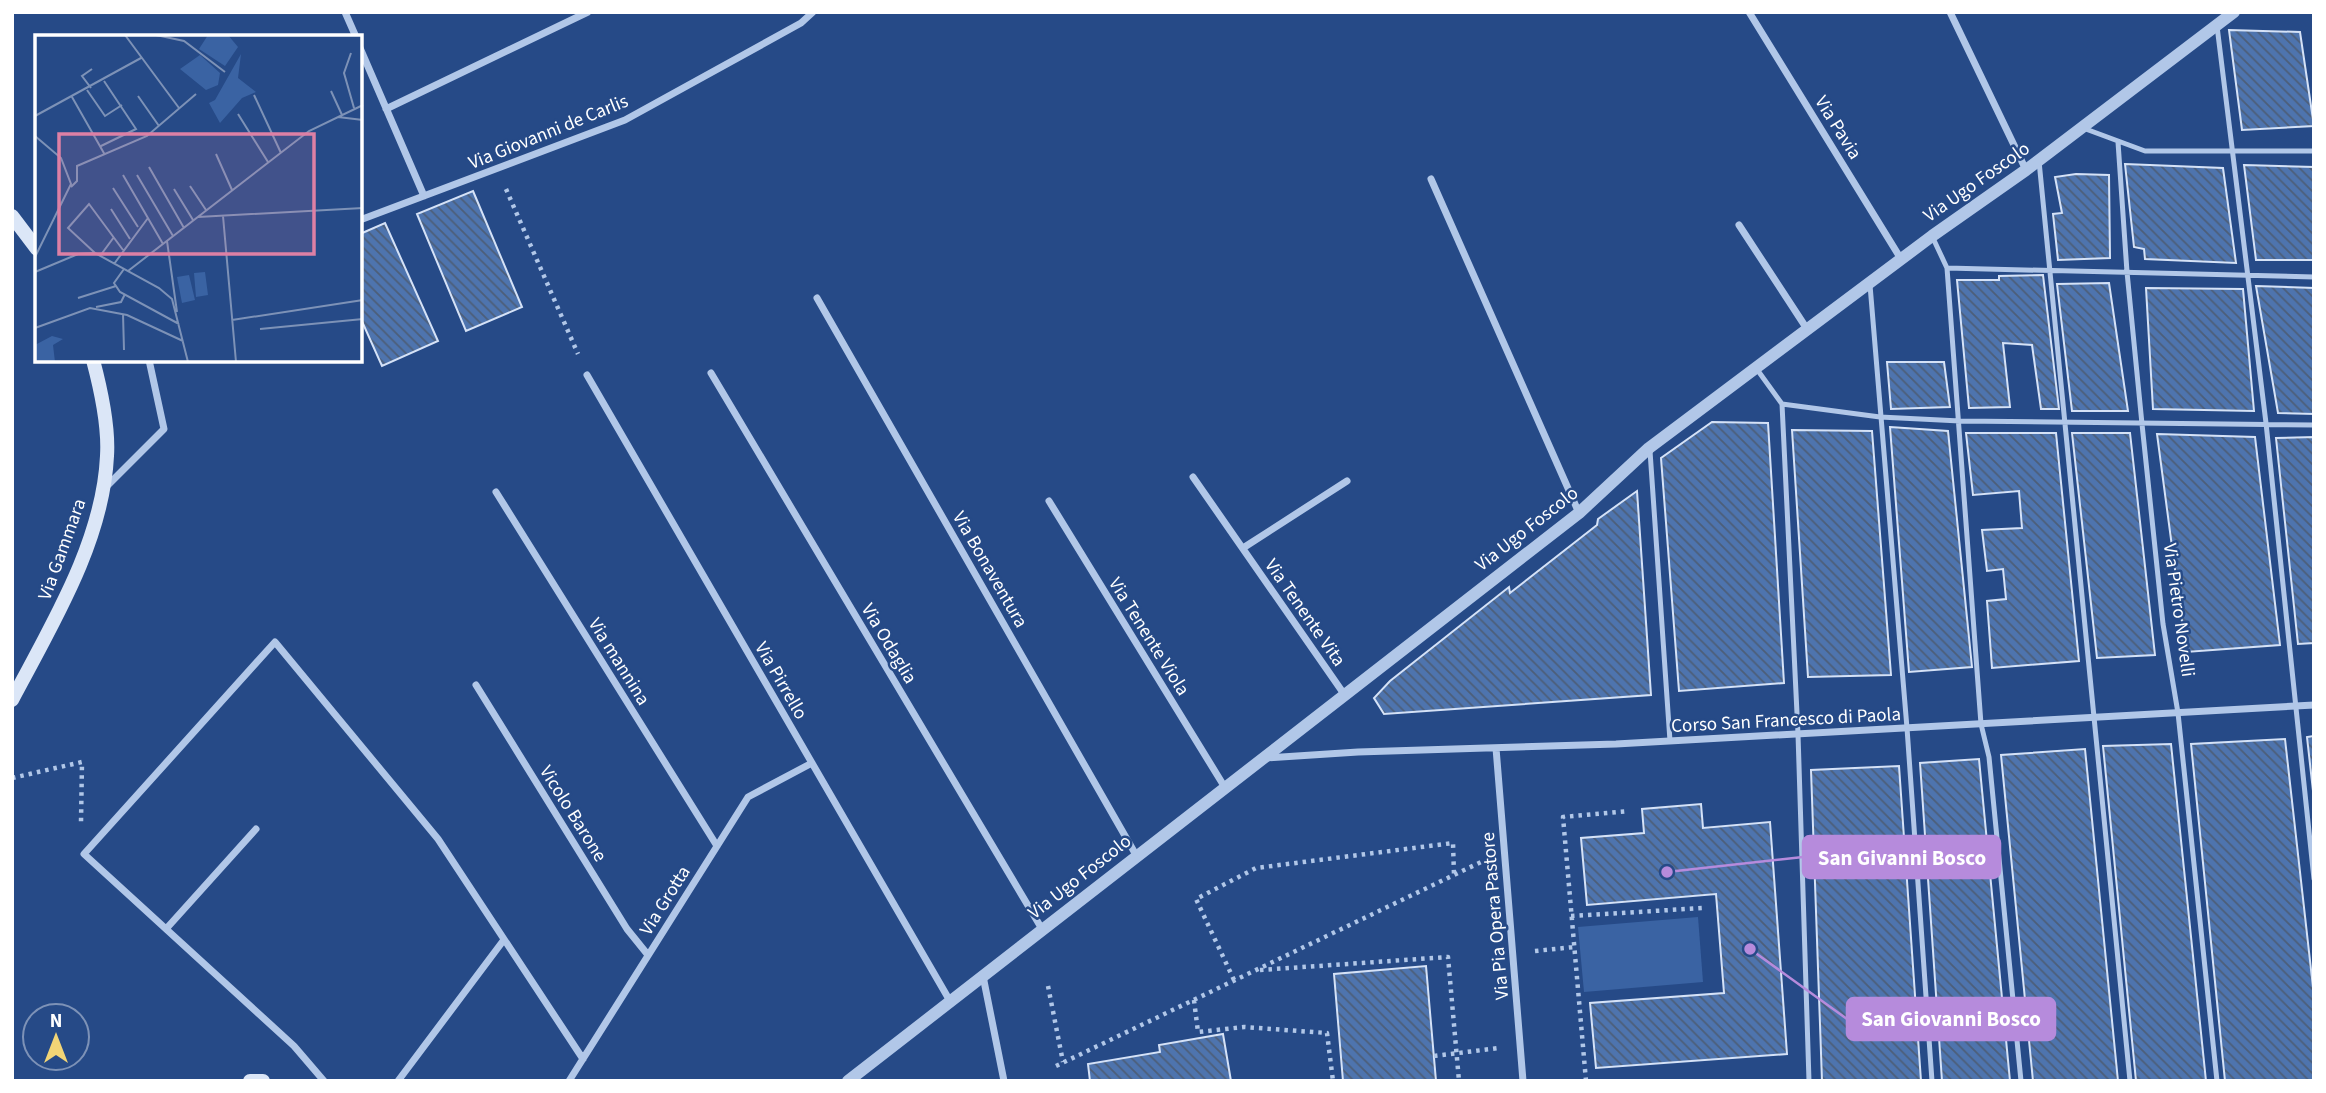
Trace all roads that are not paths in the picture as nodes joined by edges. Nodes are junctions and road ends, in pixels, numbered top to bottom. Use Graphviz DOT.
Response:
graph roads {
  1 [pos="345,12"];
  2 [pos="588,12"];
  3 [pos="813,12"];
  4 [pos="1749,12"];
  5 [pos="1950,12"];
  6 [pos="2234,12"];
  7 [pos="2217,25"];
  8 [pos="355,35"];
  9 [pos="362,53"];
  10 [pos="386,109"];
  11 [pos="2082,128"];
  12 [pos="2118,142"];
  13 [pos="2314,151"];
  14 [pos="2233,152"];
  15 [pos="2039,160"];
  16 [pos="2026,170"];
  17 [pos="1431,179"];
  18 [pos="424,196"];
  19 [pos="12,216"];
  20 [pos="362,219"];
  21 [pos="1739,225"];
  22 [pos="1932,236"];
  23 [pos="35,246"];
  24 [pos="1901,259"];
  25 [pos="1947,268"];
  26 [pos="2050,271"];
  27 [pos="2127,272"];
  28 [pos="2247,276"];
  29 [pos="2314,277"];
  30 [pos="1870,284"];
  31 [pos="817,298"];
  32 [pos="1807,329"];
  33 [pos="93,362"];
  34 [pos="149,362"];
  35 [pos="1756,368"];
  36 [pos="710,373"];
  37 [pos="587,375"];
  38 [pos="1783,404"];
  39 [pos="1880,417"];
  40 [pos="1960,421"];
  41 [pos="2065,423"];
  42 [pos="2266,423"];
  43 [pos="2142,424"];
  44 [pos="2314,425"];
  45 [pos="1650,448"];
  46 [pos="1193,477"];
  47 [pos="1347,481"];
  48 [pos="102,491"];
  49 [pos="496,492"];
  50 [pos="1049,501"];
  51 [pos="1579,513"];
  52 [pos="1243,548"];
  53 [pos="476,685"];
  54 [pos="1344,694"];
  55 [pos="12,700"];
  56 [pos="2314,705"];
  57 [pos="2296,706"];
  58 [pos="2178,713"];
  59 [pos="2094,718"];
  60 [pos="1982,724"];
  61 [pos="1907,728"];
  62 [pos="1798,734"];
  63 [pos="1670,741"];
  64 [pos="1496,748"];
  65 [pos="1260,759"];
  66 [pos="812,763"];
  67 [pos="1224,786"];
  68 [pos="256,829"];
  69 [pos="717,846"];
  70 [pos="1136,855"];
  71 [pos="2314,879"];
  72 [pos="166,929"];
  73 [pos="1042,929"];
  74 [pos="503,941"];
  75 [pos="648,954"];
  76 [pos="983,975"];
  77 [pos="950,1001"];
  78 [pos="583,1059"];
  79 [pos="250,1081"];
  80 [pos="263,1081"];
  81 [pos="324,1081"];
  82 [pos="398,1081"];
  83 [pos="569,1081"];
  84 [pos="848,1081"];
  85 [pos="1004,1081"];
  86 [pos="1524,1081"];
  87 [pos="1809,1081"];
  88 [pos="1932,1081"];
  89 [pos="2021,1081"];
  90 [pos="2130,1081"];
  91 [pos="2217,1081"];
  1 -- 8 [label="street"];
  2 -- 10 [label="street"];
  3 -- 18 [label="street, Via Giovanni de Carlis"];
  4 -- 24 [label="street, Via Pavia"];
  5 -- 16 [label="street"];
  6 -- 7 [label="street, Via Ugo Foscolo"];
  7 -- 11 [label="street, Via Ugo Foscolo"];
  7 -- 14 [label="lane"];
  9 -- 10 [label="street"];
  10 -- 18 [label="street"];
  11 -- 12 [label="lane"];
  11 -- 15 [label="street, Via Ugo Foscolo"];
  12 -- 14 [label="lane"];
  12 -- 27 [label="lane, Via Pietro Novelli"];
  13 -- 14 [label="lane"];
  14 -- 28 [label="lane"];
  15 -- 16 [label="street, Via Ugo Foscolo"];
  15 -- 26 [label="lane"];
  16 -- 22 [label="street, Via Ugo Foscolo"];
  17 -- 51 [label="street"];
  18 -- 20 [label="street, Via Giovanni de Carlis"];
  19 -- 23 [label="main road"];
  21 -- 32 [label="street"];
  22 -- 24 [label="street, Via Ugo Foscolo"];
  22 -- 25 [label="lane"];
  24 -- 30 [label="street, Via Ugo Foscolo"];
  25 -- 26 [label="lane"];
  25 -- 40 [label="lane"];
  26 -- 27 [label="lane"];
  26 -- 41 [label="lane"];
  27 -- 28 [label="lane"];
  27 -- 43 [label="lane, Via Pietro Novelli"];
  28 -- 29 [label="lane"];
  28 -- 42 [label="lane"];
  30 -- 32 [label="street, Via Ugo Foscolo"];
  30 -- 39 [label="lane"];
  31 -- 70 [label="street, Via Bonaventura"];
  32 -- 35 [label="street, Via Ugo Foscolo"];
  33 -- 48 [label="main road, Via Gammara"];
  34 -- 48 [label="street"];
  35 -- 38 [label="lane"];
  35 -- 45 [label="street, Via Ugo Foscolo"];
  36 -- 73 [label="street, Via Odaglia"];
  37 -- 66 [label="street, Via Pirrello"];
  38 -- 39 [label="lane"];
  38 -- 62 [label="lane"];
  39 -- 40 [label="lane"];
  39 -- 61 [label="lane"];
  40 -- 41 [label="lane"];
  40 -- 60 [label="lane"];
  41 -- 43 [label="lane"];
  41 -- 59 [label="lane"];
  42 -- 43 [label="lane"];
  42 -- 44 [label="lane"];
  42 -- 57 [label="lane"];
  43 -- 58 [label="lane, Via Pietro Novelli"];
  45 -- 51 [label="street, Via Ugo Foscolo"];
  45 -- 63 [label="lane"];
  46 -- 52 [label="street, Via Tenente Vita"];
  47 -- 52 [label="street, Via Tenente Vita"];
  48 -- 55 [label="main road, Via Gammara"];
  49 -- 69 [label="street, Via mannina"];
  50 -- 67 [label="street, Via Tenente Viola"];
  51 -- 54 [label="street, Via Ugo Foscolo"];
  52 -- 54 [label="street, Via Tenente Vita"];
  53 -- 75 [label="street, Vicolo Barone"];
  54 -- 65 [label="street, Via Ugo Foscolo"];
  56 -- 57 [label="street, Corso San Francesco di Paola"];
  57 -- 58 [label="street, Corso San Francesco di Paola"];
  57 -- 71 [label="lane"];
  58 -- 59 [label="street, Corso San Francesco di Paola"];
  58 -- 91 [label="lane, Via Pietro Novelli"];
  59 -- 60 [label="street, Corso San Francesco di Paola"];
  59 -- 90 [label="lane"];
  60 -- 61 [label="street, Corso San Francesco di Paola"];
  60 -- 89 [label="lane"];
  61 -- 62 [label="street, Corso San Francesco di Paola"];
  61 -- 88 [label="lane"];
  62 -- 63 [label="street, Corso San Francesco di Paola"];
  62 -- 87 [label="lane"];
  63 -- 64 [label="street, Corso San Francesco di Paola"];
  64 -- 65 [label="street, Corso San Francesco di Paola"];
  64 -- 86 [label="street, Via Pia Opera Pastore"];
  65 -- 67 [label="street, Via Ugo Foscolo"];
  66 -- 69 [label="street, Via Grotta"];
  66 -- 77 [label="street, Via Pirrello"];
  67 -- 70 [label="street, Via Ugo Foscolo"];
  68 -- 72 [label="street"];
  69 -- 75 [label="street, Via Grotta"];
  70 -- 73 [label="street, Via Ugo Foscolo"];
  72 -- 74 [label="street"];
  72 -- 81 [label="street"];
  73 -- 76 [label="street, Via Ugo Foscolo"];
  74 -- 78 [label="street"];
  74 -- 82 [label="street"];
  75 -- 78 [label="street, Via Grotta"];
  76 -- 77 [label="street, Via Ugo Foscolo"];
  76 -- 85 [label="street"];
  77 -- 84 [label="street, Via Ugo Foscolo"];
  78 -- 83 [label="street, Via Grotta"];
  79 -- 80 [label="main road"];
}
